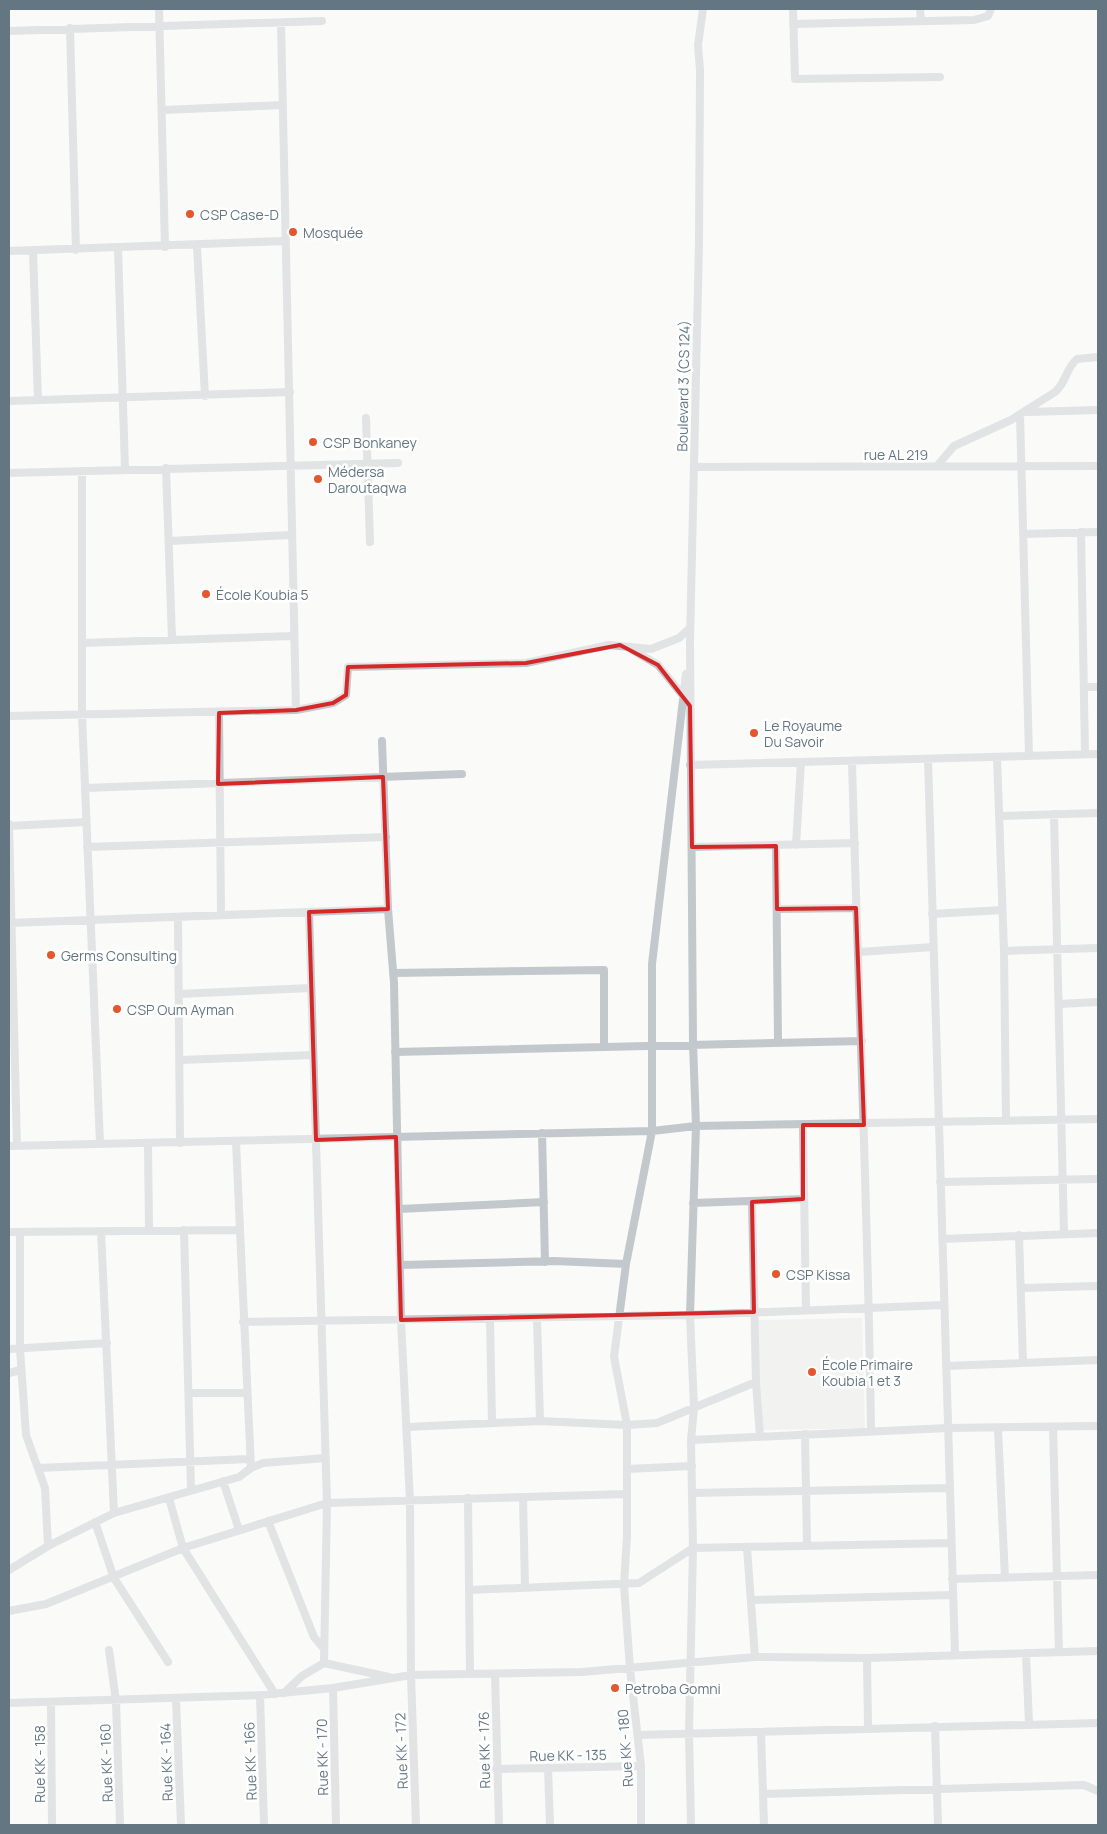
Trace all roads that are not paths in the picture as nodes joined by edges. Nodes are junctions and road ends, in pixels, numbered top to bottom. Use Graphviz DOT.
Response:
graph roads {
  1 [pos="159,9"];
  2 [pos="703,9"];
  3 [pos="793,9"];
  4 [pos="920,9"];
  5 [pos="992,9"];
  6 [pos="322,21"];
  7 [pos="921,21"];
  8 [pos="281,23"];
  9 [pos="793,24"];
  10 [pos="159,27"];
  11 [pos="70,28"];
  12 [pos="9,30"];
  13 [pos="940,77"];
  14 [pos="283,105"];
  15 [pos="163,110"];
  16 [pos="286,241"];
  17 [pos="197,246"];
  18 [pos="166,247"];
  19 [pos="118,248"];
  20 [pos="33,250"];
  21 [pos="76,250"];
  22 [pos="9,251"];
  23 [pos="1098,357"];
  24 [pos="290,392"];
  25 [pos="205,396"];
  26 [pos="123,398"];
  27 [pos="38,400"];
  28 [pos="9,401"];
  29 [pos="1098,410"];
  30 [pos="1022,413"];
  31 [pos="366,418"];
  32 [pos="398,463"];
  33 [pos="368,464"];
  34 [pos="292,466"];
  35 [pos="937,466"];
  36 [pos="1021,466"];
  37 [pos="1098,466"];
  38 [pos="694,467"];
  39 [pos="166,468"];
  40 [pos="125,469"];
  41 [pos="82,471"];
  42 [pos="9,473"];
  43 [pos="1081,532"];
  44 [pos="1098,532"];
  45 [pos="1023,534"];
  46 [pos="292,535"];
  47 [pos="169,541"];
  48 [pos="370,542"];
  49 [pos="690,628"];
  50 [pos="293,636"];
  51 [pos="172,639"];
  52 [pos="690,642"];
  53 [pos="82,643"];
  54 [pos="627,647"];
  55 [pos="1085,687"];
  56 [pos="1098,687"];
  57 [pos="683,695"];
  58 [pos="690,706"];
  59 [pos="296,710"];
  60 [pos="218,713"];
  61 [pos="82,714"];
  62 [pos="9,716"];
  63 [pos="382,741"];
  64 [pos="1085,754"];
  65 [pos="1098,754"];
  66 [pos="1029,756"];
  67 [pos="997,757"];
  68 [pos="928,759"];
  69 [pos="852,761"];
  70 [pos="800,762"];
  71 [pos="690,765"];
  72 [pos="462,774"];
  73 [pos="384,777"];
  74 [pos="218,784"];
  75 [pos="85,788"];
  76 [pos="1098,813"];
  77 [pos="1054,814"];
  78 [pos="1000,816"];
  79 [pos="86,822"];
  80 [pos="9,826"];
  81 [pos="386,837"];
  82 [pos="219,843"];
  83 [pos="855,843"];
  84 [pos="796,845"];
  85 [pos="776,846"];
  86 [pos="88,847"];
  87 [pos="692,847"];
  88 [pos="856,908"];
  89 [pos="388,909"];
  90 [pos="777,909"];
  91 [pos="1002,910"];
  92 [pos="309,912"];
  93 [pos="932,914"];
  94 [pos="221,915"];
  95 [pos="178,917"];
  96 [pos="91,920"];
  97 [pos="10,923"];
  98 [pos="933,947"];
  99 [pos="1098,948"];
  100 [pos="1058,949"];
  101 [pos="1004,951"];
  102 [pos="859,952"];
  103 [pos="394,973"];
  104 [pos="311,988"];
  105 [pos="179,994"];
  106 [pos="1098,1002"];
  107 [pos="1059,1004"];
  108 [pos="862,1040"];
  109 [pos="778,1042"];
  110 [pos="693,1044"];
  111 [pos="652,1045"];
  112 [pos="604,1046"];
  113 [pos="394,1052"];
  114 [pos="313,1055"];
  115 [pos="180,1060"];
  116 [pos="1098,1119"];
  117 [pos="1062,1120"];
  118 [pos="1006,1122"];
  119 [pos="938,1123"];
  120 [pos="864,1124"];
  121 [pos="803,1125"];
  122 [pos="696,1126"];
  123 [pos="652,1131"];
  124 [pos="542,1133"];
  125 [pos="396,1137"];
  126 [pos="316,1140"];
  127 [pos="236,1142"];
  128 [pos="100,1143"];
  129 [pos="180,1143"];
  130 [pos="148,1144"];
  131 [pos="9,1146"];
  132 [pos="17,1146"];
  133 [pos="1098,1179"];
  134 [pos="1063,1180"];
  135 [pos="940,1182"];
  136 [pos="803,1199"];
  137 [pos="544,1202"];
  138 [pos="752,1202"];
  139 [pos="693,1203"];
  140 [pos="399,1209"];
  141 [pos="149,1229"];
  142 [pos="184,1230"];
  143 [pos="240,1230"];
  144 [pos="101,1231"];
  145 [pos="9,1232"];
  146 [pos="20,1232"];
  147 [pos="1098,1233"];
  148 [pos="1064,1234"];
  149 [pos="1019,1236"];
  150 [pos="942,1239"];
  151 [pos="545,1262"];
  152 [pos="401,1264"];
  153 [pos="626,1264"];
  154 [pos="1098,1286"];
  155 [pos="1021,1288"];
  156 [pos="944,1305"];
  157 [pos="870,1308"];
  158 [pos="806,1310"];
  159 [pos="754,1312"];
  160 [pos="619,1315"];
  161 [pos="690,1315"];
  162 [pos="537,1318"];
  163 [pos="490,1319"];
  164 [pos="401,1320"];
  165 [pos="321,1321"];
  166 [pos="243,1322"];
  167 [pos="107,1343"];
  168 [pos="9,1349"];
  169 [pos="20,1349"];
  170 [pos="1098,1360"];
  171 [pos="1023,1363"];
  172 [pos="946,1366"];
  173 [pos="21,1370"];
  174 [pos="9,1373"];
  175 [pos="756,1382"];
  176 [pos="189,1393"];
  177 [pos="246,1393"];
  178 [pos="694,1408"];
  179 [pos="540,1421"];
  180 [pos="492,1423"];
  181 [pos="627,1425"];
  182 [pos="1098,1426"];
  183 [pos="407,1427"];
  184 [pos="1053,1427"];
  185 [pos="948,1428"];
  186 [pos="998,1428"];
  187 [pos="871,1431"];
  188 [pos="805,1434"];
  189 [pos="760,1436"];
  190 [pos="691,1440"];
  191 [pos="326,1458"];
  192 [pos="249,1459"];
  193 [pos="190,1462"];
  194 [pos="112,1465"];
  195 [pos="692,1466"];
  196 [pos="38,1468"];
  197 [pos="251,1468"];
  198 [pos="627,1469"];
  199 [pos="223,1481"];
  200 [pos="949,1488"];
  201 [pos="191,1490"];
  202 [pos="805,1490"];
  203 [pos="692,1492"];
  204 [pos="626,1494"];
  205 [pos="523,1497"];
  206 [pos="169,1498"];
  207 [pos="468,1498"];
  208 [pos="410,1501"];
  209 [pos="327,1503"];
  210 [pos="114,1513"];
  211 [pos="95,1522"];
  212 [pos="268,1522"];
  213 [pos="239,1530"];
  214 [pos="951,1543"];
  215 [pos="48,1546"];
  216 [pos="807,1546"];
  217 [pos="183,1548"];
  218 [pos="693,1548"];
  219 [pos="747,1548"];
  220 [pos="9,1570"];
  221 [pos="1098,1575"];
  222 [pos="1058,1576"];
  223 [pos="114,1578"];
  224 [pos="1004,1578"];
  225 [pos="952,1579"];
  226 [pos="624,1585"];
  227 [pos="525,1587"];
  228 [pos="469,1590"];
  229 [pos="953,1595"];
  230 [pos="751,1600"];
  231 [pos="9,1611"];
  232 [pos="324,1649"];
  233 [pos="109,1650"];
  234 [pos="1098,1651"];
  235 [pos="1059,1652"];
  236 [pos="1026,1653"];
  237 [pos="954,1655"];
  238 [pos="755,1658"];
  239 [pos="868,1658"];
  240 [pos="168,1662"];
  241 [pos="324,1663"];
  242 [pos="690,1663"];
  243 [pos="630,1669"];
  244 [pos="470,1674"];
  245 [pos="495,1674"];
  246 [pos="411,1676"];
  247 [pos="393,1678"];
  248 [pos="333,1688"];
  249 [pos="284,1693"];
  250 [pos="275,1694"];
  251 [pos="260,1695"];
  252 [pos="176,1699"];
  253 [pos="116,1701"];
  254 [pos="51,1702"];
  255 [pos="9,1703"];
  256 [pos="1098,1723"];
  257 [pos="1029,1724"];
  258 [pos="935,1726"];
  259 [pos="868,1727"];
  260 [pos="761,1732"];
  261 [pos="689,1733"];
  262 [pos="638,1734"];
  263 [pos="642,1766"];
  264 [pos="548,1768"];
  265 [pos="496,1769"];
  266 [pos="937,1791"];
  267 [pos="1098,1791"];
  268 [pos="763,1794"];
  269 [pos="52,1825"];
  270 [pos="120,1825"];
  271 [pos="181,1825"];
  272 [pos="264,1825"];
  273 [pos="336,1825"];
  274 [pos="416,1825"];
  275 [pos="499,1825"];
  276 [pos="550,1825"];
  277 [pos="642,1825"];
  278 [pos="691,1825"];
  279 [pos="764,1825"];
  280 [pos="938,1825"];
  1 -- 10 [label="street"];
  2 -- 38 [label="street, Boulevard 3 (CS 124)"];
  3 -- 9 [label="street"];
  4 -- 7 [label="street"];
  5 -- 7 [label="street"];
  6 -- 8 [label="street"];
  7 -- 9 [label="street"];
  8 -- 10 [label="street"];
  8 -- 14 [label="street"];
  9 -- 13 [label="street"];
  10 -- 11 [label="street"];
  10 -- 15 [label="street"];
  11 -- 12 [label="street"];
  11 -- 21 [label="street"];
  14 -- 15 [label="street"];
  14 -- 16 [label="street"];
  15 -- 18 [label="street"];
  16 -- 17 [label="street"];
  16 -- 24 [label="street"];
  17 -- 18 [label="street"];
  17 -- 25 [label="street"];
  18 -- 19 [label="street"];
  19 -- 21 [label="street"];
  19 -- 26 [label="street"];
  20 -- 21 [label="street"];
  20 -- 22 [label="street"];
  20 -- 27 [label="street"];
  23 -- 30 [label="street"];
  24 -- 25 [label="street"];
  24 -- 34 [label="street"];
  25 -- 26 [label="street"];
  26 -- 27 [label="street"];
  26 -- 40 [label="street"];
  27 -- 28 [label="street"];
  29 -- 30 [label="street"];
  30 -- 35 [label="street"];
  30 -- 36 [label="street"];
  31 -- 33 [label="street"];
  32 -- 33 [label="street"];
  33 -- 34 [label="street"];
  33 -- 48 [label="street"];
  34 -- 39 [label="street"];
  34 -- 46 [label="street"];
  35 -- 36 [label="street, rue AL 219"];
  35 -- 38 [label="street, rue AL 219"];
  36 -- 37 [label="street, rue AL 219"];
  36 -- 45 [label="street"];
  38 -- 49 [label="street, Boulevard 3 (CS 124)"];
  39 -- 40 [label="street"];
  39 -- 47 [label="street"];
  40 -- 41 [label="street"];
  41 -- 42 [label="street"];
  41 -- 53 [label="street"];
  43 -- 44 [label="street"];
  43 -- 45 [label="street"];
  43 -- 55 [label="street"];
  45 -- 66 [label="street"];
  46 -- 47 [label="street"];
  46 -- 50 [label="street"];
  47 -- 51 [label="street"];
  49 -- 52 [label="street, Boulevard 3 (CS 124)"];
  49 -- 54 [label="street"];
  50 -- 51 [label="street"];
  50 -- 59 [label="street"];
  51 -- 53 [label="street"];
  52 -- 57 [label="street, Rue KK - 180"];
  52 -- 58 [label="street, Boulevard 3 (CS 124)"];
  53 -- 61 [label="street"];
  54 -- 57 [label="street"];
  54 -- 59 [label="street"];
  55 -- 56 [label="street"];
  55 -- 64 [label="street"];
  57 -- 58 [label="street"];
  57 -- 111 [label="street, Rue KK - 180"];
  58 -- 71 [label="street, Boulevard 3 (CS 124)"];
  59 -- 60 [label="street"];
  60 -- 61 [label="street"];
  60 -- 74 [label="street"];
  61 -- 62 [label="street"];
  61 -- 75 [label="street"];
  63 -- 73 [label="street, Rue KK - 172"];
  64 -- 65 [label="street"];
  64 -- 66 [label="street"];
  66 -- 67 [label="street"];
  67 -- 68 [label="street"];
  67 -- 78 [label="street"];
  68 -- 69 [label="street"];
  68 -- 93 [label="street"];
  69 -- 70 [label="street"];
  69 -- 83 [label="street"];
  70 -- 71 [label="street"];
  70 -- 84 [label="street"];
  71 -- 87 [label="street, Boulevard 3 (CS 124)"];
  72 -- 73 [label="street"];
  73 -- 74 [label="street"];
  73 -- 81 [label="street, Rue KK - 172"];
  74 -- 75 [label="street"];
  74 -- 82 [label="street"];
  75 -- 79 [label="street"];
  76 -- 77 [label="street"];
  77 -- 78 [label="street"];
  77 -- 100 [label="street"];
  78 -- 91 [label="street"];
  79 -- 80 [label="street"];
  79 -- 86 [label="street"];
  80 -- 97 [label="street"];
  81 -- 82 [label="street"];
  81 -- 89 [label="street, Rue KK - 172"];
  82 -- 86 [label="street"];
  82 -- 94 [label="street"];
  83 -- 84 [label="street"];
  83 -- 88 [label="street"];
  84 -- 85 [label="street"];
  85 -- 87 [label="street"];
  85 -- 90 [label="street"];
  86 -- 96 [label="street"];
  87 -- 110 [label="street, Boulevard 3 (CS 124)"];
  88 -- 90 [label="street"];
  88 -- 102 [label="street"];
  89 -- 92 [label="street"];
  89 -- 103 [label="street, Rue KK - 172"];
  90 -- 109 [label="street"];
  91 -- 93 [label="street"];
  91 -- 101 [label="street"];
  92 -- 94 [label="street"];
  92 -- 104 [label="street"];
  93 -- 98 [label="street"];
  94 -- 95 [label="street"];
  95 -- 96 [label="street"];
  95 -- 105 [label="street"];
  96 -- 97 [label="street"];
  96 -- 128 [label="street"];
  97 -- 132 [label="street"];
  98 -- 102 [label="street"];
  98 -- 119 [label="street"];
  99 -- 100 [label="street"];
  100 -- 101 [label="street"];
  100 -- 107 [label="street"];
  101 -- 118 [label="street"];
  102 -- 108 [label="street"];
  103 -- 112 [label="street"];
  103 -- 113 [label="street, Rue KK - 172"];
  104 -- 105 [label="street"];
  104 -- 114 [label="street"];
  105 -- 115 [label="street"];
  106 -- 107 [label="street"];
  107 -- 117 [label="street"];
  108 -- 109 [label="street"];
  108 -- 120 [label="street"];
  109 -- 110 [label="street"];
  110 -- 111 [label="street"];
  110 -- 122 [label="street, Boulevard 3 (CS 124)"];
  111 -- 112 [label="street"];
  111 -- 123 [label="street, Rue KK - 180"];
  112 -- 113 [label="street"];
  113 -- 125 [label="street, Rue KK - 172"];
  114 -- 115 [label="street"];
  114 -- 126 [label="street"];
  115 -- 129 [label="street"];
  116 -- 117 [label="street"];
  117 -- 118 [label="street"];
  117 -- 134 [label="street"];
  118 -- 119 [label="street"];
  119 -- 120 [label="street"];
  119 -- 135 [label="street"];
  120 -- 121 [label="street"];
  120 -- 157 [label="street"];
  121 -- 122 [label="street"];
  121 -- 136 [label="street"];
  122 -- 123 [label="street"];
  122 -- 139 [label="street, Boulevard 3 (CS 124)"];
  123 -- 124 [label="street"];
  123 -- 153 [label="street, Rue KK - 180"];
  124 -- 125 [label="street"];
  124 -- 137 [label="street"];
  125 -- 126 [label="street"];
  125 -- 140 [label="street, Rue KK - 172"];
  126 -- 127 [label="street"];
  126 -- 165 [label="street"];
  127 -- 129 [label="street"];
  127 -- 143 [label="street"];
  128 -- 130 [label="street"];
  128 -- 132 [label="street"];
  129 -- 130 [label="street"];
  130 -- 141 [label="street"];
  131 -- 132 [label="street"];
  133 -- 134 [label="street"];
  134 -- 135 [label="street"];
  134 -- 148 [label="street"];
  135 -- 150 [label="street"];
  136 -- 138 [label="street"];
  136 -- 158 [label="street"];
  137 -- 140 [label="street"];
  137 -- 151 [label="street"];
  138 -- 139 [label="street"];
  138 -- 159 [label="street"];
  139 -- 161 [label="street, Boulevard 3 (CS 124)"];
  140 -- 152 [label="street, Rue KK - 172"];
  141 -- 142 [label="street"];
  141 -- 144 [label="street"];
  142 -- 143 [label="street"];
  142 -- 176 [label="street"];
  143 -- 166 [label="street"];
  144 -- 146 [label="street"];
  144 -- 167 [label="street"];
  145 -- 146 [label="street"];
  146 -- 169 [label="street"];
  147 -- 148 [label="street"];
  148 -- 149 [label="street"];
  149 -- 150 [label="street"];
  149 -- 155 [label="street"];
  150 -- 156 [label="street"];
  151 -- 152 [label="street"];
  151 -- 153 [label="street"];
  152 -- 164 [label="street, Rue KK - 172"];
  153 -- 160 [label="street, Rue KK - 180"];
  154 -- 155 [label="street"];
  155 -- 171 [label="street"];
  156 -- 157 [label="street"];
  156 -- 172 [label="street"];
  157 -- 158 [label="street"];
  157 -- 187 [label="street"];
  158 -- 159 [label="street"];
  159 -- 161 [label="street"];
  159 -- 175 [label="street"];
  160 -- 161 [label="street"];
  160 -- 162 [label="street"];
  160 -- 181 [label="street, Rue KK - 180"];
  161 -- 178 [label="street, Boulevard 3 (CS 124)"];
  162 -- 163 [label="street"];
  162 -- 179 [label="street"];
  163 -- 164 [label="street"];
  163 -- 180 [label="street"];
  164 -- 165 [label="street"];
  164 -- 183 [label="street, Rue KK - 172"];
  165 -- 166 [label="street"];
  165 -- 191 [label="street"];
  166 -- 177 [label="street"];
  167 -- 169 [label="street"];
  167 -- 194 [label="street"];
  168 -- 169 [label="street"];
  169 -- 173 [label="street"];
  170 -- 171 [label="street"];
  171 -- 172 [label="street"];
  172 -- 185 [label="street"];
  173 -- 174 [label="street"];
  173 -- 196 [label="street"];
  175 -- 178 [label="street"];
  175 -- 189 [label="street"];
  176 -- 177 [label="street"];
  176 -- 193 [label="street"];
  177 -- 192 [label="street"];
  178 -- 181 [label="street"];
  178 -- 190 [label="street, Boulevard 3 (CS 124)"];
  179 -- 180 [label="street"];
  179 -- 181 [label="street"];
  180 -- 183 [label="street"];
  181 -- 198 [label="street, Rue KK - 180"];
  182 -- 184 [label="street"];
  183 -- 208 [label="street, Rue KK - 172"];
  184 -- 186 [label="street"];
  184 -- 222 [label="street"];
  185 -- 186 [label="street"];
  185 -- 187 [label="street"];
  185 -- 200 [label="street"];
  186 -- 224 [label="street"];
  187 -- 188 [label="street"];
  188 -- 189 [label="street"];
  188 -- 202 [label="street"];
  189 -- 190 [label="street"];
  190 -- 195 [label="street, Boulevard 3 (CS 124)"];
  191 -- 197 [label="street"];
  191 -- 209 [label="street"];
  192 -- 193 [label="street"];
  192 -- 197 [label="street"];
  193 -- 194 [label="street"];
  193 -- 201 [label="street"];
  194 -- 196 [label="street"];
  194 -- 210 [label="street"];
  195 -- 198 [label="street"];
  195 -- 203 [label="street, Boulevard 3 (CS 124)"];
  196 -- 215 [label="street"];
  197 -- 199 [label="street"];
  198 -- 204 [label="street, Rue KK - 180"];
  199 -- 201 [label="street"];
  199 -- 213 [label="street"];
  200 -- 202 [label="street"];
  200 -- 214 [label="street"];
  201 -- 206 [label="street"];
  202 -- 203 [label="street"];
  202 -- 216 [label="street"];
  203 -- 218 [label="street, Boulevard 3 (CS 124)"];
  204 -- 205 [label="street"];
  204 -- 226 [label="street, Rue KK - 180"];
  205 -- 207 [label="street"];
  205 -- 227 [label="street"];
  206 -- 210 [label="street"];
  206 -- 217 [label="street"];
  207 -- 208 [label="street"];
  207 -- 228 [label="street"];
  208 -- 209 [label="street"];
  208 -- 246 [label="street, Rue KK - 172"];
  209 -- 212 [label="street"];
  209 -- 232 [label="street"];
  210 -- 211 [label="street"];
  211 -- 215 [label="street"];
  211 -- 223 [label="street"];
  212 -- 213 [label="street"];
  212 -- 232 [label="street"];
  213 -- 217 [label="street"];
  214 -- 216 [label="street"];
  214 -- 225 [label="street"];
  215 -- 220 [label="street"];
  216 -- 219 [label="street"];
  217 -- 223 [label="street"];
  217 -- 250 [label="street"];
  218 -- 219 [label="street"];
  218 -- 226 [label="street"];
  218 -- 242 [label="street, Boulevard 3 (CS 124)"];
  219 -- 230 [label="street"];
  221 -- 222 [label="street"];
  222 -- 224 [label="street"];
  222 -- 235 [label="street"];
  223 -- 231 [label="street"];
  223 -- 240 [label="street"];
  224 -- 225 [label="street"];
  225 -- 229 [label="street"];
  226 -- 227 [label="street"];
  226 -- 243 [label="street, Rue KK - 180"];
  227 -- 228 [label="street"];
  228 -- 244 [label="street"];
  229 -- 230 [label="street"];
  229 -- 237 [label="street"];
  230 -- 238 [label="street"];
  232 -- 241 [label="street"];
  233 -- 253 [label="street, Rue KK - 160"];
  234 -- 235 [label="street"];
  235 -- 236 [label="street"];
  236 -- 237 [label="street"];
  236 -- 257 [label="street"];
  237 -- 239 [label="street"];
  238 -- 239 [label="street"];
  238 -- 242 [label="street"];
  239 -- 259 [label="street"];
  241 -- 247 [label="street"];
  241 -- 249 [label="street"];
  242 -- 243 [label="street"];
  242 -- 261 [label="street, Boulevard 3 (CS 124)"];
  243 -- 245 [label="street"];
  243 -- 262 [label="street, Rue KK - 180"];
  244 -- 245 [label="street"];
  244 -- 246 [label="street"];
  245 -- 265 [label="street, Rue KK - 176"];
  246 -- 247 [label="street"];
  246 -- 274 [label="street, Rue KK - 172"];
  247 -- 248 [label="street"];
  248 -- 249 [label="street"];
  248 -- 273 [label="street, Rue KK - 170"];
  249 -- 250 [label="street"];
  250 -- 251 [label="street"];
  251 -- 252 [label="street"];
  251 -- 272 [label="street, Rue KK - 166"];
  252 -- 253 [label="street"];
  252 -- 271 [label="street, Rue KK - 164"];
  253 -- 254 [label="street"];
  253 -- 270 [label="street, Rue KK - 160"];
  254 -- 255 [label="street"];
  254 -- 269 [label="street, Rue KK - 158"];
  256 -- 257 [label="street"];
  257 -- 258 [label="street"];
  258 -- 259 [label="street"];
  258 -- 266 [label="street"];
  259 -- 260 [label="street"];
  260 -- 261 [label="street"];
  260 -- 268 [label="street"];
  261 -- 262 [label="street"];
  261 -- 278 [label="street, Boulevard 3 (CS 124)"];
  262 -- 263 [label="street, Rue KK - 180"];
  263 -- 264 [label="street, Rue KK - 135"];
  263 -- 277 [label="street, Rue KK - 180"];
  264 -- 265 [label="street, Rue KK - 135"];
  264 -- 276 [label="street"];
  265 -- 275 [label="street, Rue KK - 176"];
  266 -- 267 [label="street"];
  266 -- 268 [label="street"];
  266 -- 280 [label="street"];
  268 -- 279 [label="street"];
}
